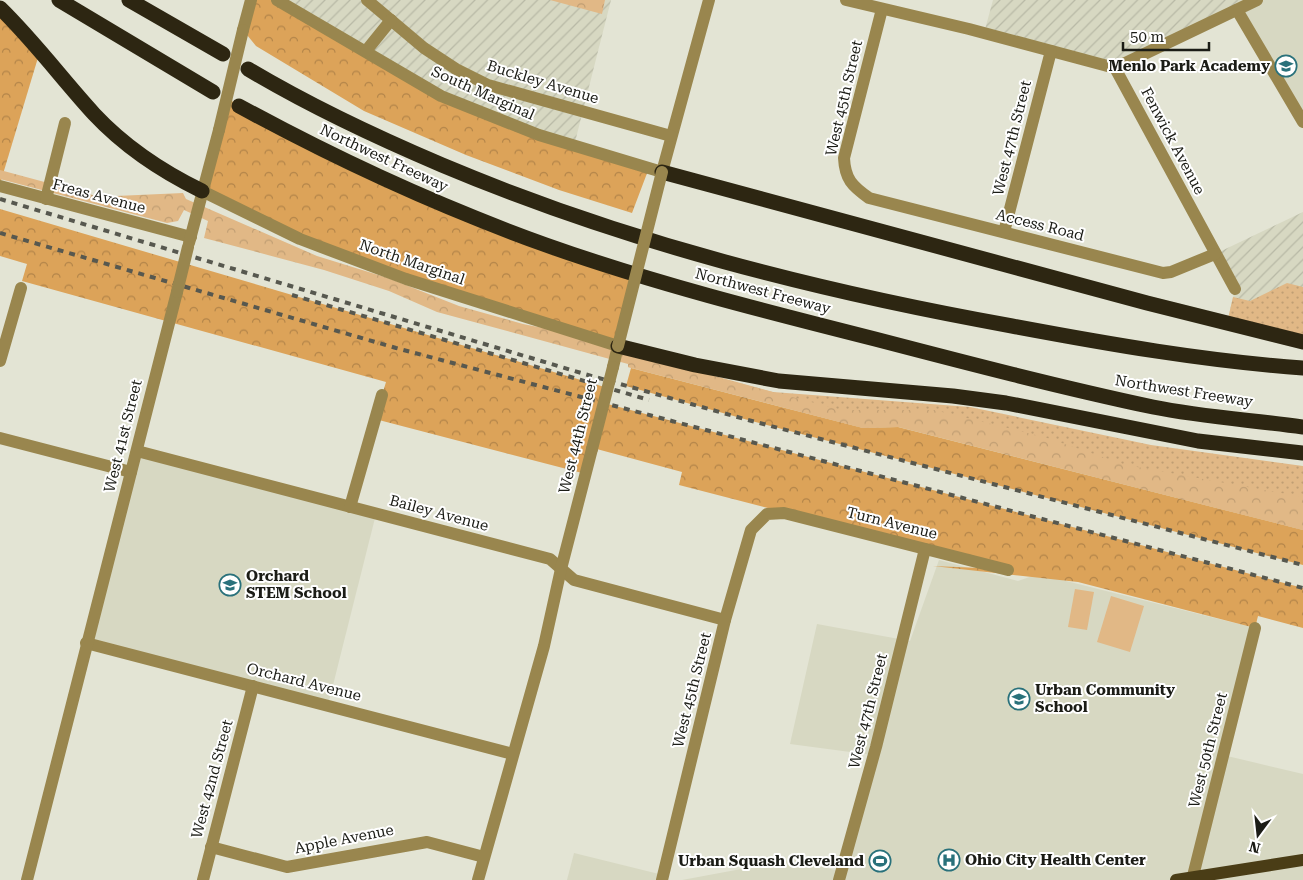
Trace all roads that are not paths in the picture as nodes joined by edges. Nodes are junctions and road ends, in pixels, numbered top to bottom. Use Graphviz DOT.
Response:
graph roads {
  1 [pos="59,0"];
  2 [pos="129,0"];
  3 [pos="251,0"];
  4 [pos="277,0"];
  5 [pos="367,0"];
  6 [pos="708,0"];
  7 [pos="846,0"];
  8 [pos="1246,4"];
  9 [pos="0,8"];
  10 [pos="882,9"];
  11 [pos="390,20"];
  12 [pos="366,51"];
  13 [pos="1051,51"];
  14 [pos="223,54"];
  15 [pos="1115,68"];
  16 [pos="248,69"];
  17 [pos="213,92"];
  18 [pos="239,106"];
  19 [pos="1303,122"];
  20 [pos="65,123"];
  21 [pos="671,136"];
  22 [pos="662,172"];
  23 [pos="0,186"];
  24 [pos="858,190"];
  25 [pos="202,191"];
  26 [pos="46,199"];
  27 [pos="1004,232"];
  28 [pos="189,242"];
  29 [pos="1215,254"];
  30 [pos="22,288"];
  31 [pos="1235,289"];
  32 [pos="1303,342"];
  33 [pos="618,346"];
  34 [pos="0,361"];
  35 [pos="1303,368"];
  36 [pos="382,395"];
  37 [pos="1303,427"];
  38 [pos="0,438"];
  39 [pos="136,451"];
  40 [pos="1303,453"];
  41 [pos="131,472"];
  42 [pos="350,507"];
  43 [pos="767,514"];
  44 [pos="925,548"];
  45 [pos="561,569"];
  46 [pos="1008,570"];
  47 [pos="725,620"];
  48 [pos="1255,628"];
  49 [pos="86,643"];
  50 [pos="253,686"];
  51 [pos="513,754"];
  52 [pos="211,847"];
  53 [pos="484,857"];
  54 [pos="1303,860"];
  55 [pos="1192,878"];
  56 [pos="27,880"];
  57 [pos="203,880"];
  58 [pos="478,880"];
  59 [pos="662,880"];
  60 [pos="840,880"];
  61 [pos="1176,880"];
  1 -- 17 [label="highway"];
  2 -- 14 [label="highway"];
  3 -- 25 [label="street, West 41st Street, bridge"];
  4 -- 12 [label="street, South Marginal"];
  5 -- 11 [label="street, Buckley Avenue"];
  6 -- 21 [label="street, West 44th Street"];
  7 -- 10 [label="street"];
  8 -- 15 [label="street"];
  8 -- 19 [label="street"];
  9 -- 25 [label="highway"];
  10 -- 13 [label="street"];
  10 -- 24 [label="street, West 45th Street"];
  11 -- 12 [label="street"];
  11 -- 21 [label="street, Buckley Avenue"];
  12 -- 22 [label="street, South Marginal"];
  13 -- 15 [label="street"];
  13 -- 27 [label="street, West 47th Street"];
  15 -- 29 [label="street, Fenwick Avenue"];
  16 -- 35 [label="highway, Northwest Freeway"];
  18 -- 37 [label="highway, Northwest Freeway"];
  20 -- 26 [label="street"];
  21 -- 22 [label="street, West 44th Street"];
  22 -- 32 [label="highway"];
  22 -- 33 [label="street, West 44th Street, bridge"];
  23 -- 26 [label="street, Freas Avenue"];
  24 -- 27 [label="street, Access Road"];
  25 -- 28 [label="street, West 41st Street"];
  25 -- 33 [label="street, North Marginal"];
  26 -- 28 [label="street, Freas Avenue"];
  27 -- 29 [label="street, Access Road"];
  28 -- 39 [label="street, West 41st Street, bridge"];
  29 -- 31 [label="street, Fenwick Avenue"];
  30 -- 34 [label="street"];
  33 -- 40 [label="highway"];
  33 -- 45 [label="street, West 44th Street, bridge"];
  36 -- 42 [label="street"];
  38 -- 41 [label="street"];
  39 -- 41 [label="street, West 41st Street"];
  39 -- 42 [label="street, Bailey Avenue"];
  41 -- 49 [label="street, West 41st Street"];
  42 -- 45 [label="street, Bailey Avenue"];
  43 -- 44 [label="street, Turn Avenue"];
  43 -- 47 [label="street, West 45th Street"];
  44 -- 46 [label="street, Turn Avenue"];
  44 -- 60 [label="street, West 47th Street"];
  45 -- 47 [label="street, Bailey Avenue"];
  45 -- 51 [label="street, West 44th Street"];
  47 -- 59 [label="street, West 45th Street"];
  48 -- 55 [label="street, West 50th Street"];
  49 -- 50 [label="street, Orchard Avenue"];
  49 -- 56 [label="street, West 41st Street"];
  50 -- 51 [label="street, Orchard Avenue"];
  50 -- 52 [label="street, West 42nd Street"];
  51 -- 53 [label="street, West 44th Street"];
  52 -- 53 [label="street, Apple Avenue"];
  52 -- 57 [label="street, West 42nd Street"];
  53 -- 58 [label="street, West 44th Street"];
  54 -- 55 [label="main road"];
  55 -- 61 [label="main road"];
}
